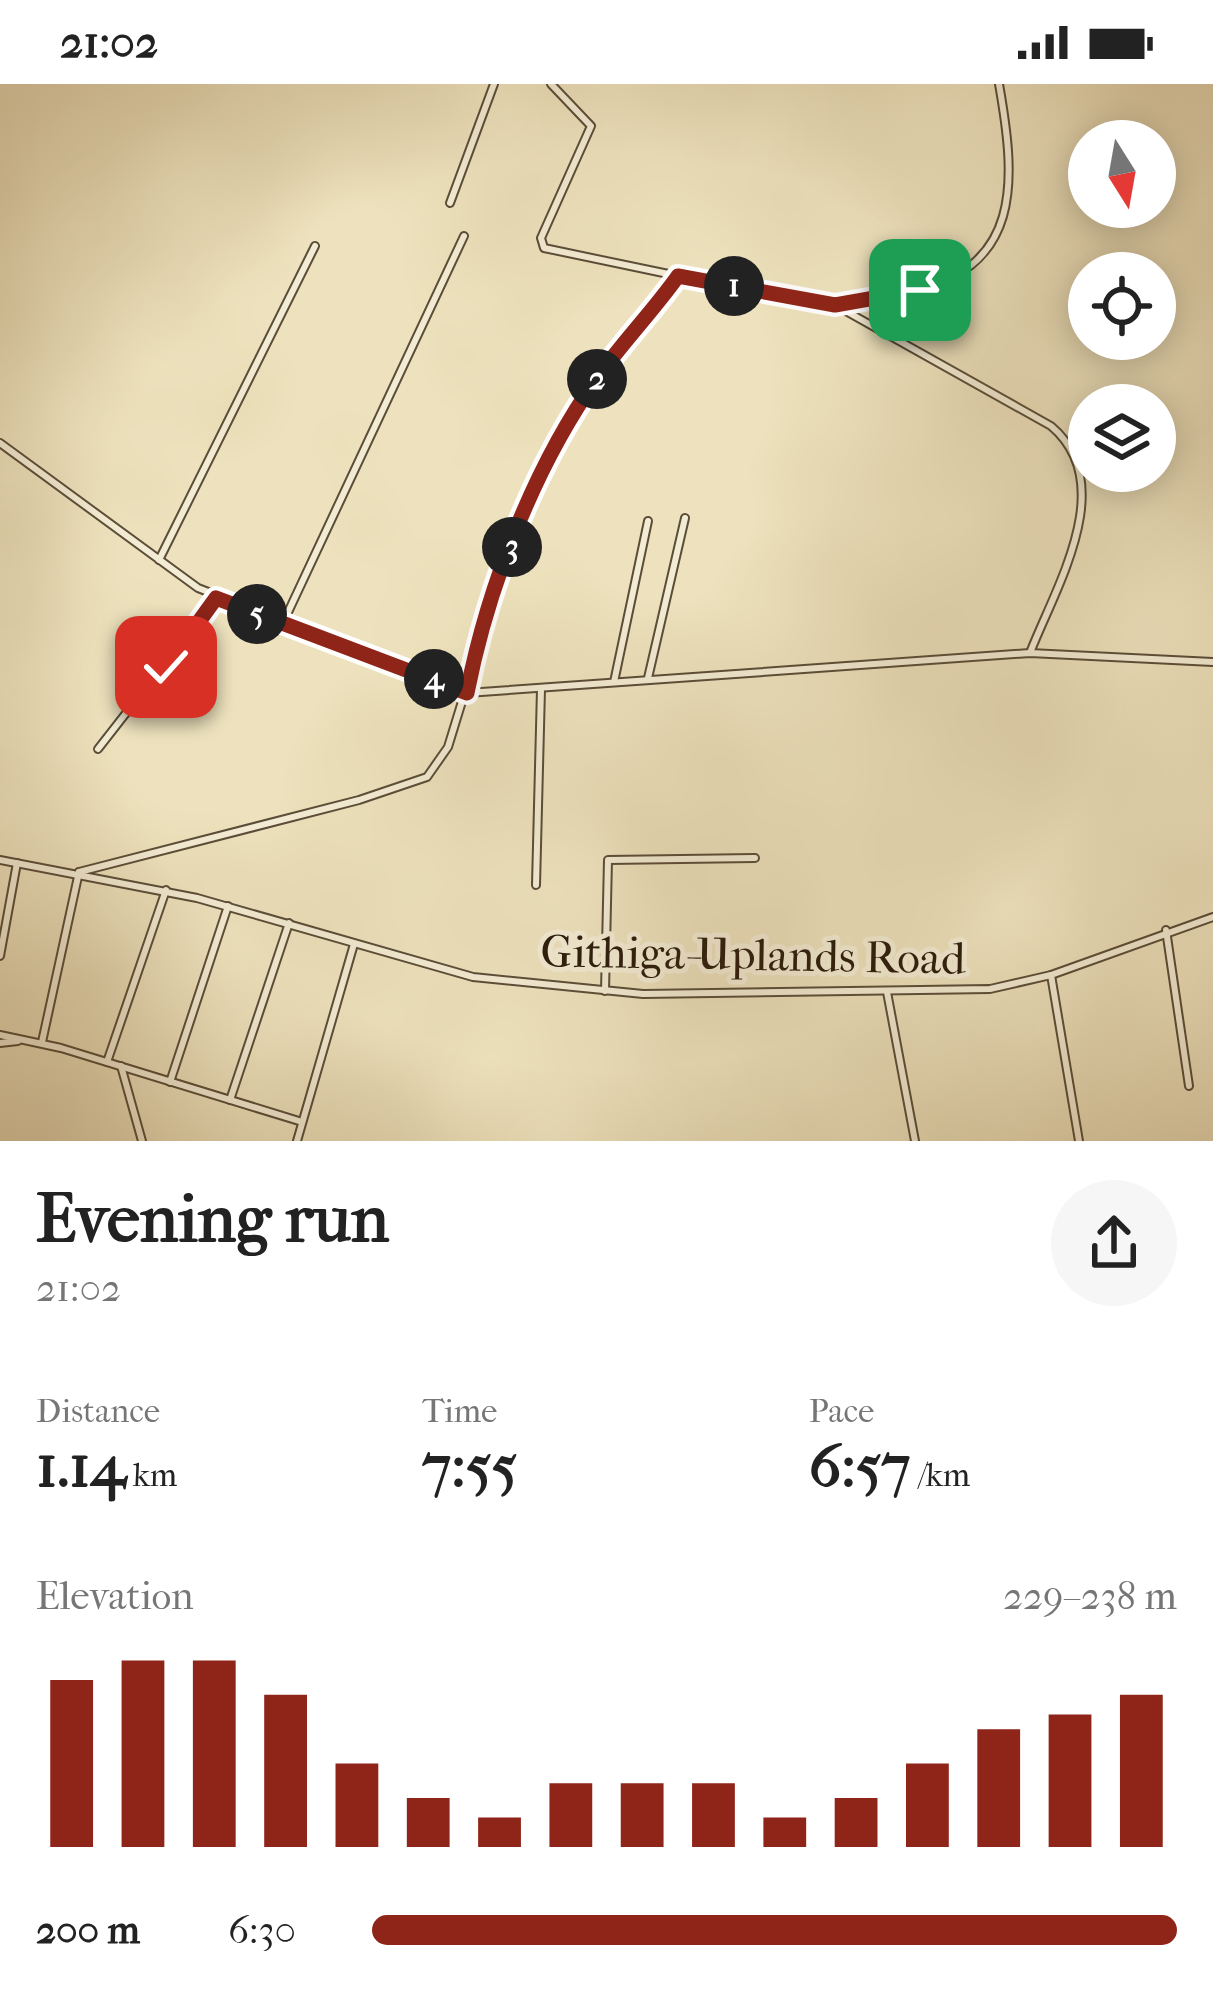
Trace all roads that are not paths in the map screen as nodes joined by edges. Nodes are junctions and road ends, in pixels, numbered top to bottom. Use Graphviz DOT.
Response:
graph roads {
  1 [pos="494,84"];
  2 [pos="551,84"];
  3 [pos="999,84"];
  4 [pos="449,202"];
  5 [pos="464,236"];
  6 [pos="315,246"];
  7 [pos="678,276"];
  8 [pos="835,305"];
  9 [pos="0,443"];
  10 [pos="685,518"];
  11 [pos="648,521"];
  12 [pos="159,560"];
  13 [pos="216,598"];
  14 [pos="283,623"];
  15 [pos="1030,653"];
  16 [pos="1213,662"];
  17 [pos="648,679"];
  18 [pos="614,682"];
  19 [pos="541,688"];
  20 [pos="467,693"];
  21 [pos="98,749"];
  22 [pos="755,859"];
  23 [pos="0,860"];
  24 [pos="16,863"];
  25 [pos="79,872"];
  26 [pos="536,885"];
  27 [pos="166,890"];
  28 [pos="228,906"];
  29 [pos="1213,917"];
  30 [pos="289,923"];
  31 [pos="1166,931"];
  32 [pos="354,944"];
  33 [pos="0,956"];
  34 [pos="1051,975"];
  35 [pos="605,991"];
  36 [pos="887,992"];
  37 [pos="0,1039"];
  38 [pos="42,1042"];
  39 [pos="107,1062"];
  40 [pos="121,1066"];
  41 [pos="170,1082"];
  42 [pos="1189,1086"];
  43 [pos="230,1100"];
  44 [pos="299,1121"];
  45 [pos="142,1141"];
  46 [pos="296,1141"];
  47 [pos="915,1141"];
  48 [pos="1079,1141"];
  1 -- 4 [label="street"];
  2 -- 7 [label="street"];
  3 -- 8 [label="street"];
  5 -- 14 [label="street"];
  6 -- 12 [label="street"];
  7 -- 8 [label="street"];
  7 -- 20 [label="street"];
  8 -- 15 [label="street"];
  9 -- 12 [label="street"];
  10 -- 17 [label="street"];
  11 -- 18 [label="street"];
  12 -- 13 [label="street"];
  13 -- 14 [label="street"];
  13 -- 21 [label="street"];
  14 -- 20 [label="street"];
  15 -- 16 [label="street"];
  15 -- 17 [label="street"];
  17 -- 18 [label="street"];
  18 -- 19 [label="street"];
  19 -- 20 [label="street"];
  19 -- 26 [label="street"];
  20 -- 25 [label="street"];
  22 -- 35 [label="street"];
  23 -- 24 [label="street, Githiga-Uplands Road"];
  24 -- 25 [label="street, Githiga-Uplands Road"];
  24 -- 33 [label="street"];
  25 -- 27 [label="street, Githiga-Uplands Road"];
  25 -- 38 [label="street"];
  27 -- 28 [label="street, Githiga-Uplands Road"];
  27 -- 39 [label="street"];
  28 -- 30 [label="street, Githiga-Uplands Road"];
  28 -- 41 [label="street"];
  29 -- 31 [label="street, Githiga-Uplands Road"];
  30 -- 32 [label="street, Githiga-Uplands Road"];
  30 -- 43 [label="street"];
  31 -- 34 [label="street, Githiga-Uplands Road"];
  31 -- 42 [label="street"];
  32 -- 35 [label="street, Githiga-Uplands Road"];
  32 -- 44 [label="street"];
  34 -- 36 [label="street, Githiga-Uplands Road"];
  34 -- 48 [label="street"];
  35 -- 36 [label="street, Githiga-Uplands Road"];
  36 -- 47 [label="street"];
  37 -- 38 [label="street"];
  38 -- 39 [label="street"];
  39 -- 40 [label="street"];
  40 -- 41 [label="street"];
  40 -- 45 [label="street"];
  41 -- 43 [label="street"];
  43 -- 44 [label="street"];
  44 -- 46 [label="street"];
}
